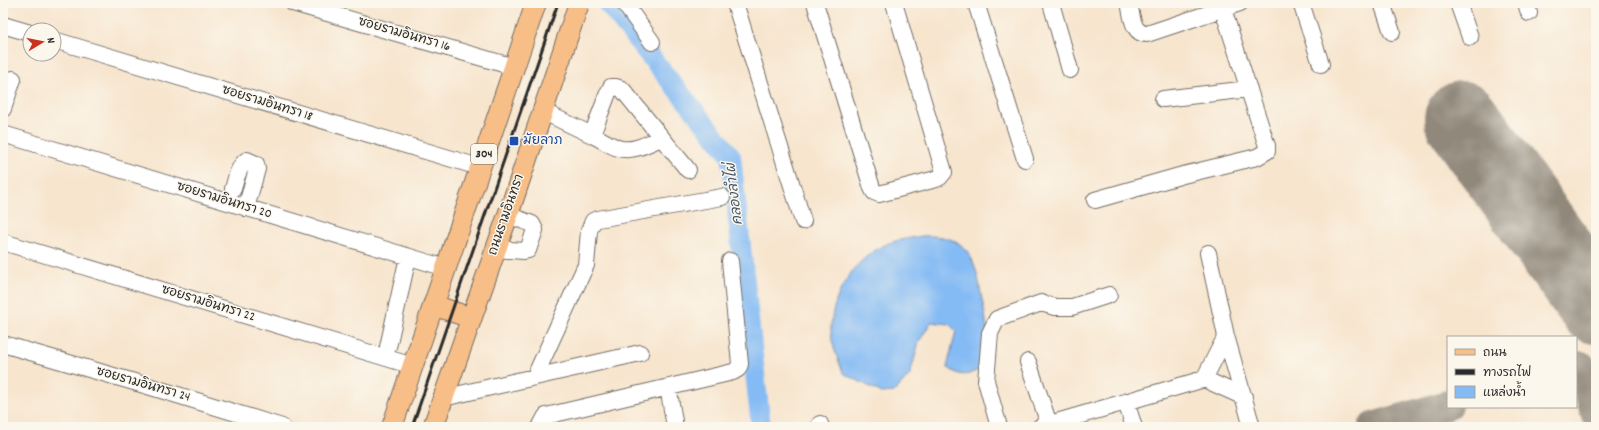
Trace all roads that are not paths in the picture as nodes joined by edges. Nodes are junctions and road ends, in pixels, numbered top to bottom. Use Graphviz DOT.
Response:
graph roads {
  1 [pos="293,3"];
  2 [pos="536,3"];
  3 [pos="579,3"];
  4 [pos="624,3"];
  5 [pos="736,3"];
  6 [pos="815,3"];
  7 [pos="894,3"];
  8 [pos="976,3"];
  9 [pos="1051,3"];
  10 [pos="1129,3"];
  11 [pos="1240,3"];
  12 [pos="1301,3"];
  13 [pos="1382,3"];
  14 [pos="1458,3"];
  15 [pos="1222,6"];
  16 [pos="3,25"];
  17 [pos="22,31"];
  18 [pos="1392,32"];
  19 [pos="1470,37"];
  20 [pos="62,42"];
  21 [pos="652,42"];
  22 [pos="1321,64"];
  23 [pos="514,67"];
  24 [pos="1070,70"];
  25 [pos="13,79"];
  26 [pos="1249,89"];
  27 [pos="1163,99"];
  28 [pos="3,109"];
  29 [pos="542,111"];
  30 [pos="3,134"];
  31 [pos="592,135"];
  32 [pos="662,138"];
  33 [pos="1025,159"];
  34 [pos="479,167"];
  35 [pos="688,170"];
  36 [pos="233,189"];
  37 [pos="722,197"];
  38 [pos="1096,200"];
  39 [pos="246,208"];
  40 [pos="508,215"];
  41 [pos="803,221"];
  42 [pos="3,242"];
  43 [pos="495,249"];
  44 [pos="1208,253"];
  45 [pos="408,257"];
  46 [pos="730,261"];
  47 [pos="446,268"];
  48 [pos="1109,296"];
  49 [pos="433,305"];
  50 [pos="471,318"];
  51 [pos="1226,336"];
  52 [pos="3,344"];
  53 [pos="388,347"];
  54 [pos="640,353"];
  55 [pos="1028,362"];
  56 [pos="413,366"];
  57 [pos="535,376"];
  58 [pos="1204,379"];
  59 [pos="668,386"];
  60 [pos="1244,397"];
  61 [pos="443,398"];
  62 [pos="1126,402"];
  63 [pos="674,421"];
  64 [pos="1044,426"];
  65 [pos="282,427"];
  66 [pos="392,427"];
  67 [pos="433,427"];
  68 [pos="540,427"];
  69 [pos="999,427"];
  70 [pos="1134,427"];
  71 [pos="1252,427"];
  1 -- 23 [label="street, ซอยรามอินทรา 16"];
  2 -- 23 [label="main road, 304"];
  3 -- 29 [label="main road, ถนนรามอินทรา"];
  4 -- 21 [label="street"];
  5 -- 41 [label="street"];
  6 -- 7 [label="street"];
  8 -- 33 [label="street"];
  9 -- 24 [label="street"];
  10 -- 15 [label="street"];
  11 -- 15 [label="street"];
  12 -- 22 [label="street"];
  13 -- 18 [label="street"];
  14 -- 19 [label="street"];
  15 -- 26 [label="street"];
  16 -- 17 [label="street"];
  20 -- 34 [label="street, ซอยรามอินทรา 18"];
  23 -- 34 [label="main road, 304"];
  25 -- 28 [label="street"];
  26 -- 27 [label="street"];
  26 -- 38 [label="street"];
  29 -- 31 [label="street"];
  29 -- 40 [label="main road, ถนนรามอินทรา"];
  30 -- 39 [label="street, ซอยรามอินทรา 20"];
  31 -- 32 [label="street"];
  31 -- 32 [label="street"];
  32 -- 35 [label="street"];
  34 -- 47 [label="main road, 304"];
  36 -- 39 [label="street"];
  37 -- 57 [label="street"];
  39 -- 45 [label="street, ซอยรามอินทรา 20"];
  40 -- 43 [label="main road, ถนนรามอินทรา"];
  40 -- 43 [label="street"];
  42 -- 56 [label="street, ซอยรามอินทรา 22"];
  43 -- 50 [label="main road, ถนนรามอินทรา"];
  44 -- 51 [label="street"];
  45 -- 47 [label="street, ซอยรามอินทรา 20"];
  45 -- 53 [label="street"];
  46 -- 59 [label="street"];
  47 -- 49 [label="main road, 304"];
  48 -- 69 [label="street"];
  49 -- 50 [label="main road"];
  49 -- 56 [label="main road, 304"];
  50 -- 61 [label="main road, ถนนรามอินทรา"];
  51 -- 58 [label="street"];
  51 -- 60 [label="street"];
  52 -- 65 [label="street, ซอยรามอินทรา 24"];
  54 -- 57 [label="street"];
  55 -- 64 [label="street"];
  56 -- 66 [label="main road, 304"];
  57 -- 61 [label="street"];
  58 -- 60 [label="street"];
  58 -- 62 [label="street"];
  59 -- 63 [label="street"];
  59 -- 68 [label="street"];
  60 -- 71 [label="street"];
  61 -- 67 [label="main road, ถนนรามอินทรา"];
  62 -- 64 [label="street"];
  62 -- 70 [label="street"];
}
